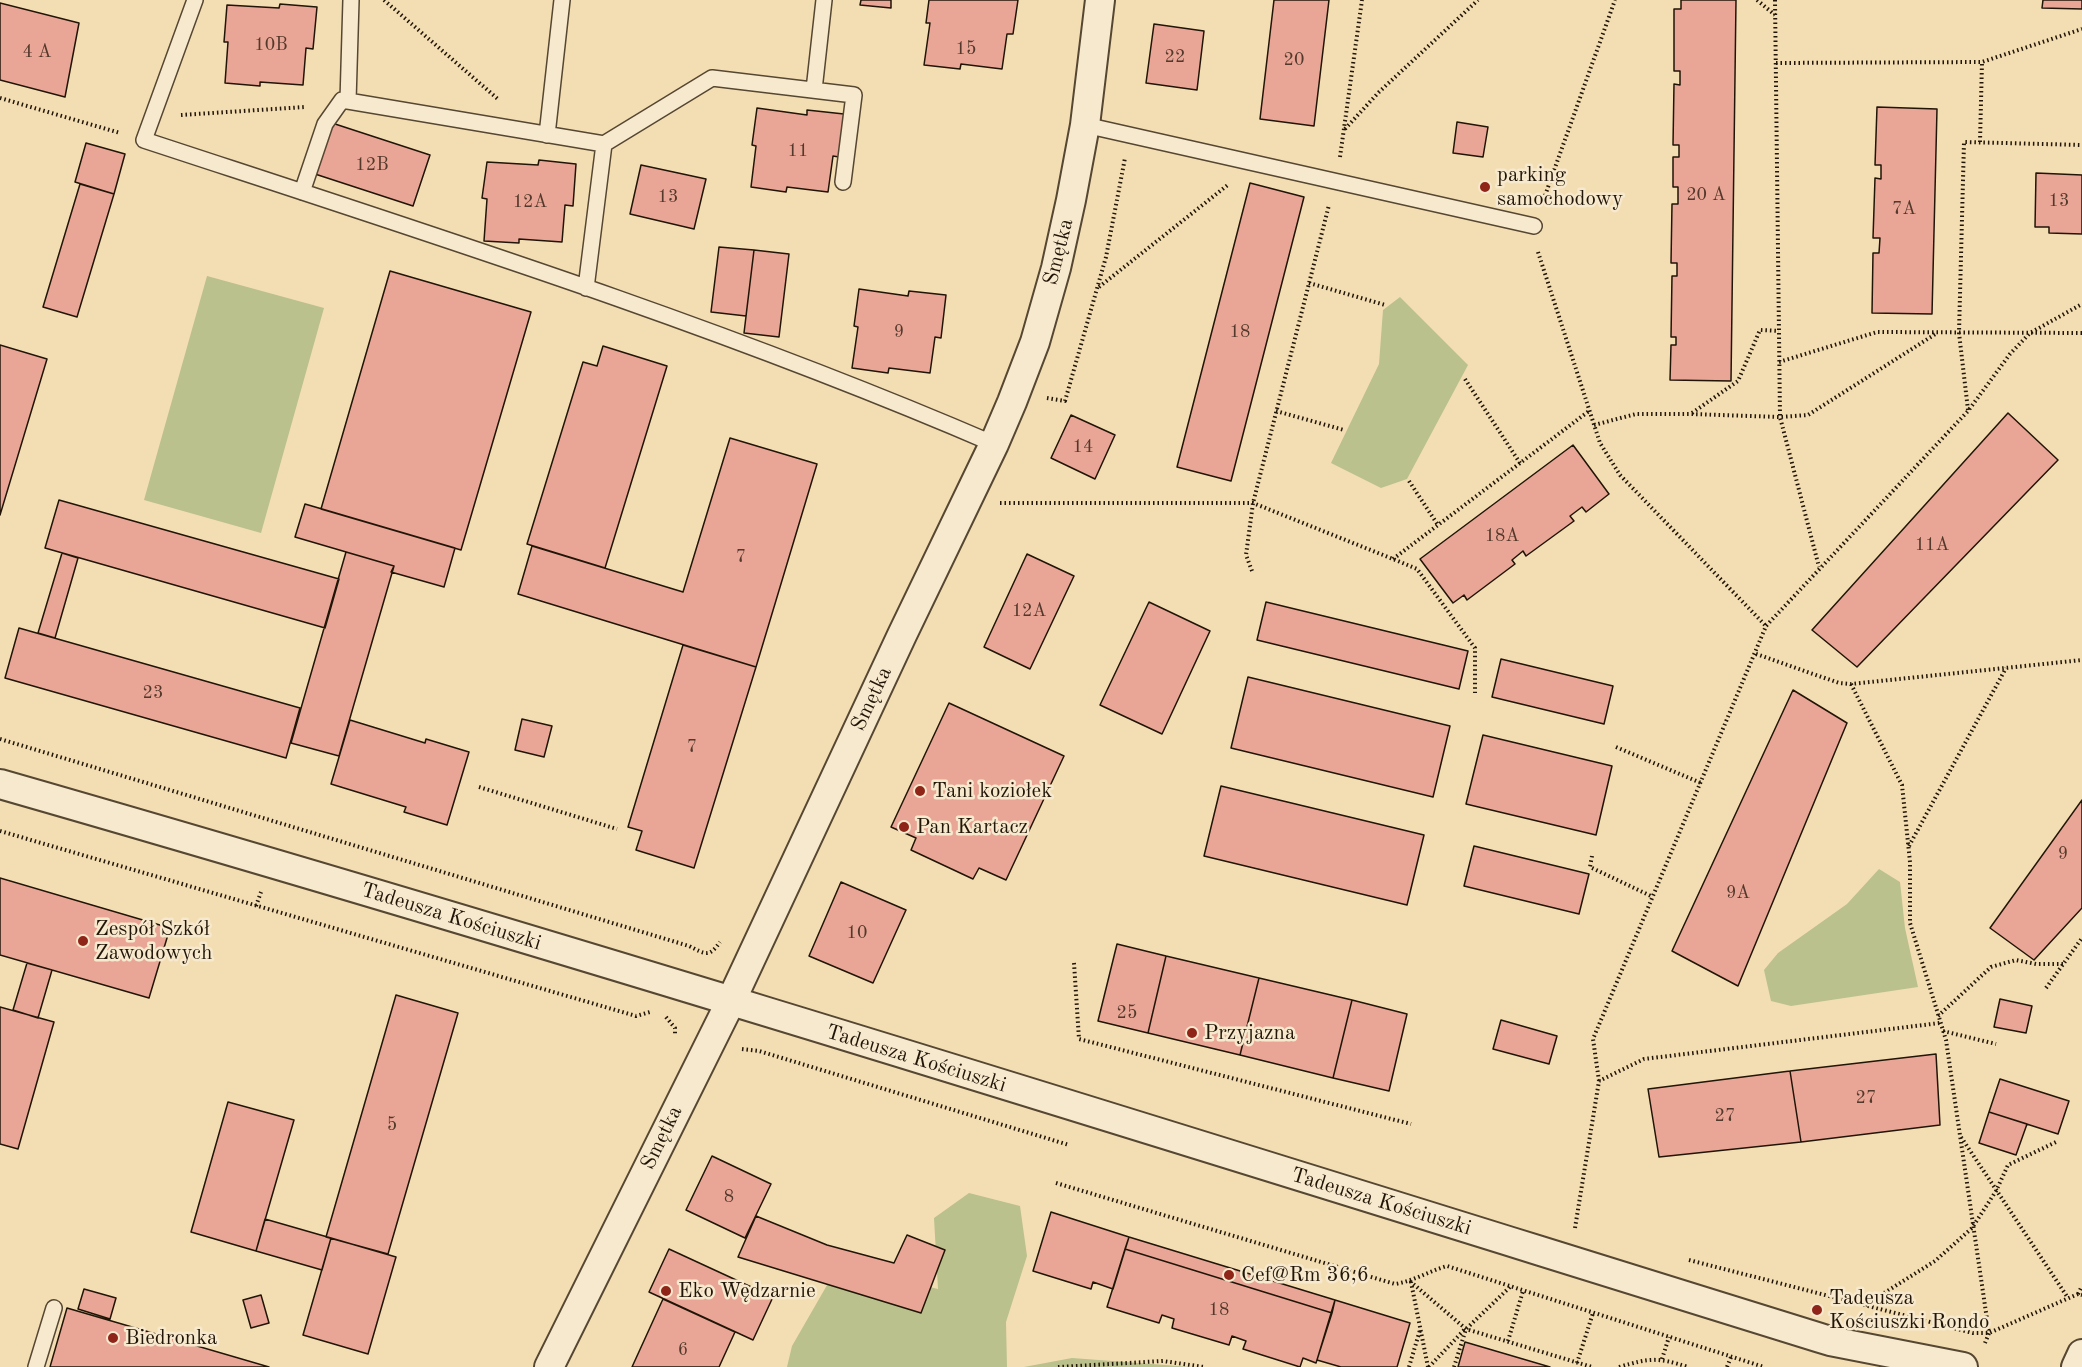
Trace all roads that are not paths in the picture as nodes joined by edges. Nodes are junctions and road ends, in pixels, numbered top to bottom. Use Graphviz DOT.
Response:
graph roads {
  1 [pos="195,0"];
  2 [pos="351,0"];
  3 [pos="562,0"];
  4 [pos="824,0"];
  5 [pos="1100,0"];
  6 [pos="814,90"];
  7 [pos="345,101"];
  8 [pos="1085,125"];
  9 [pos="542,133"];
  10 [pos="604,144"];
  11 [pos="843,182"];
  12 [pos="302,192"];
  13 [pos="1534,226"];
  14 [pos="586,288"];
  15 [pos="994,444"];
  16 [pos="0,784"];
  17 [pos="731,1001"];
  18 [pos="54,1308"];
  19 [pos="1830,1341"];
  20 [pos="2082,1354"];
  21 [pos="36,1367"];
  22 [pos="549,1367"];
  23 [pos="1891,1367"];
  24 [pos="1963,1367"];
  25 [pos="2075,1367"];
  26 [pos="2081,1367"];
  1 -- 12 [label="lane"];
  2 -- 7 [label="lane"];
  3 -- 9 [label="lane"];
  4 -- 6 [label="lane"];
  5 -- 8 [label="street, Smętka"];
  6 -- 10 [label="lane"];
  6 -- 11 [label="lane"];
  7 -- 9 [label="lane"];
  7 -- 12 [label="lane"];
  8 -- 13 [label="lane"];
  8 -- 15 [label="street, Smętka"];
  9 -- 10 [label="lane"];
  10 -- 14 [label="lane"];
  12 -- 14 [label="lane"];
  14 -- 15 [label="lane"];
  15 -- 17 [label="street, Smętka"];
  16 -- 17 [label="street, Tadeusza Kościuszki"];
  17 -- 19 [label="street, Tadeusza Kościuszki"];
  17 -- 22 [label="street, Smętka"];
  18 -- 21 [label="lane"];
  19 -- 23 [label="street, Tadeusza Kościuszki"];
  19 -- 24 [label="street, Tadeusza Kościuszki"];
  20 -- 25 [label="street"];
  25 -- 26 [label="street"];
}
